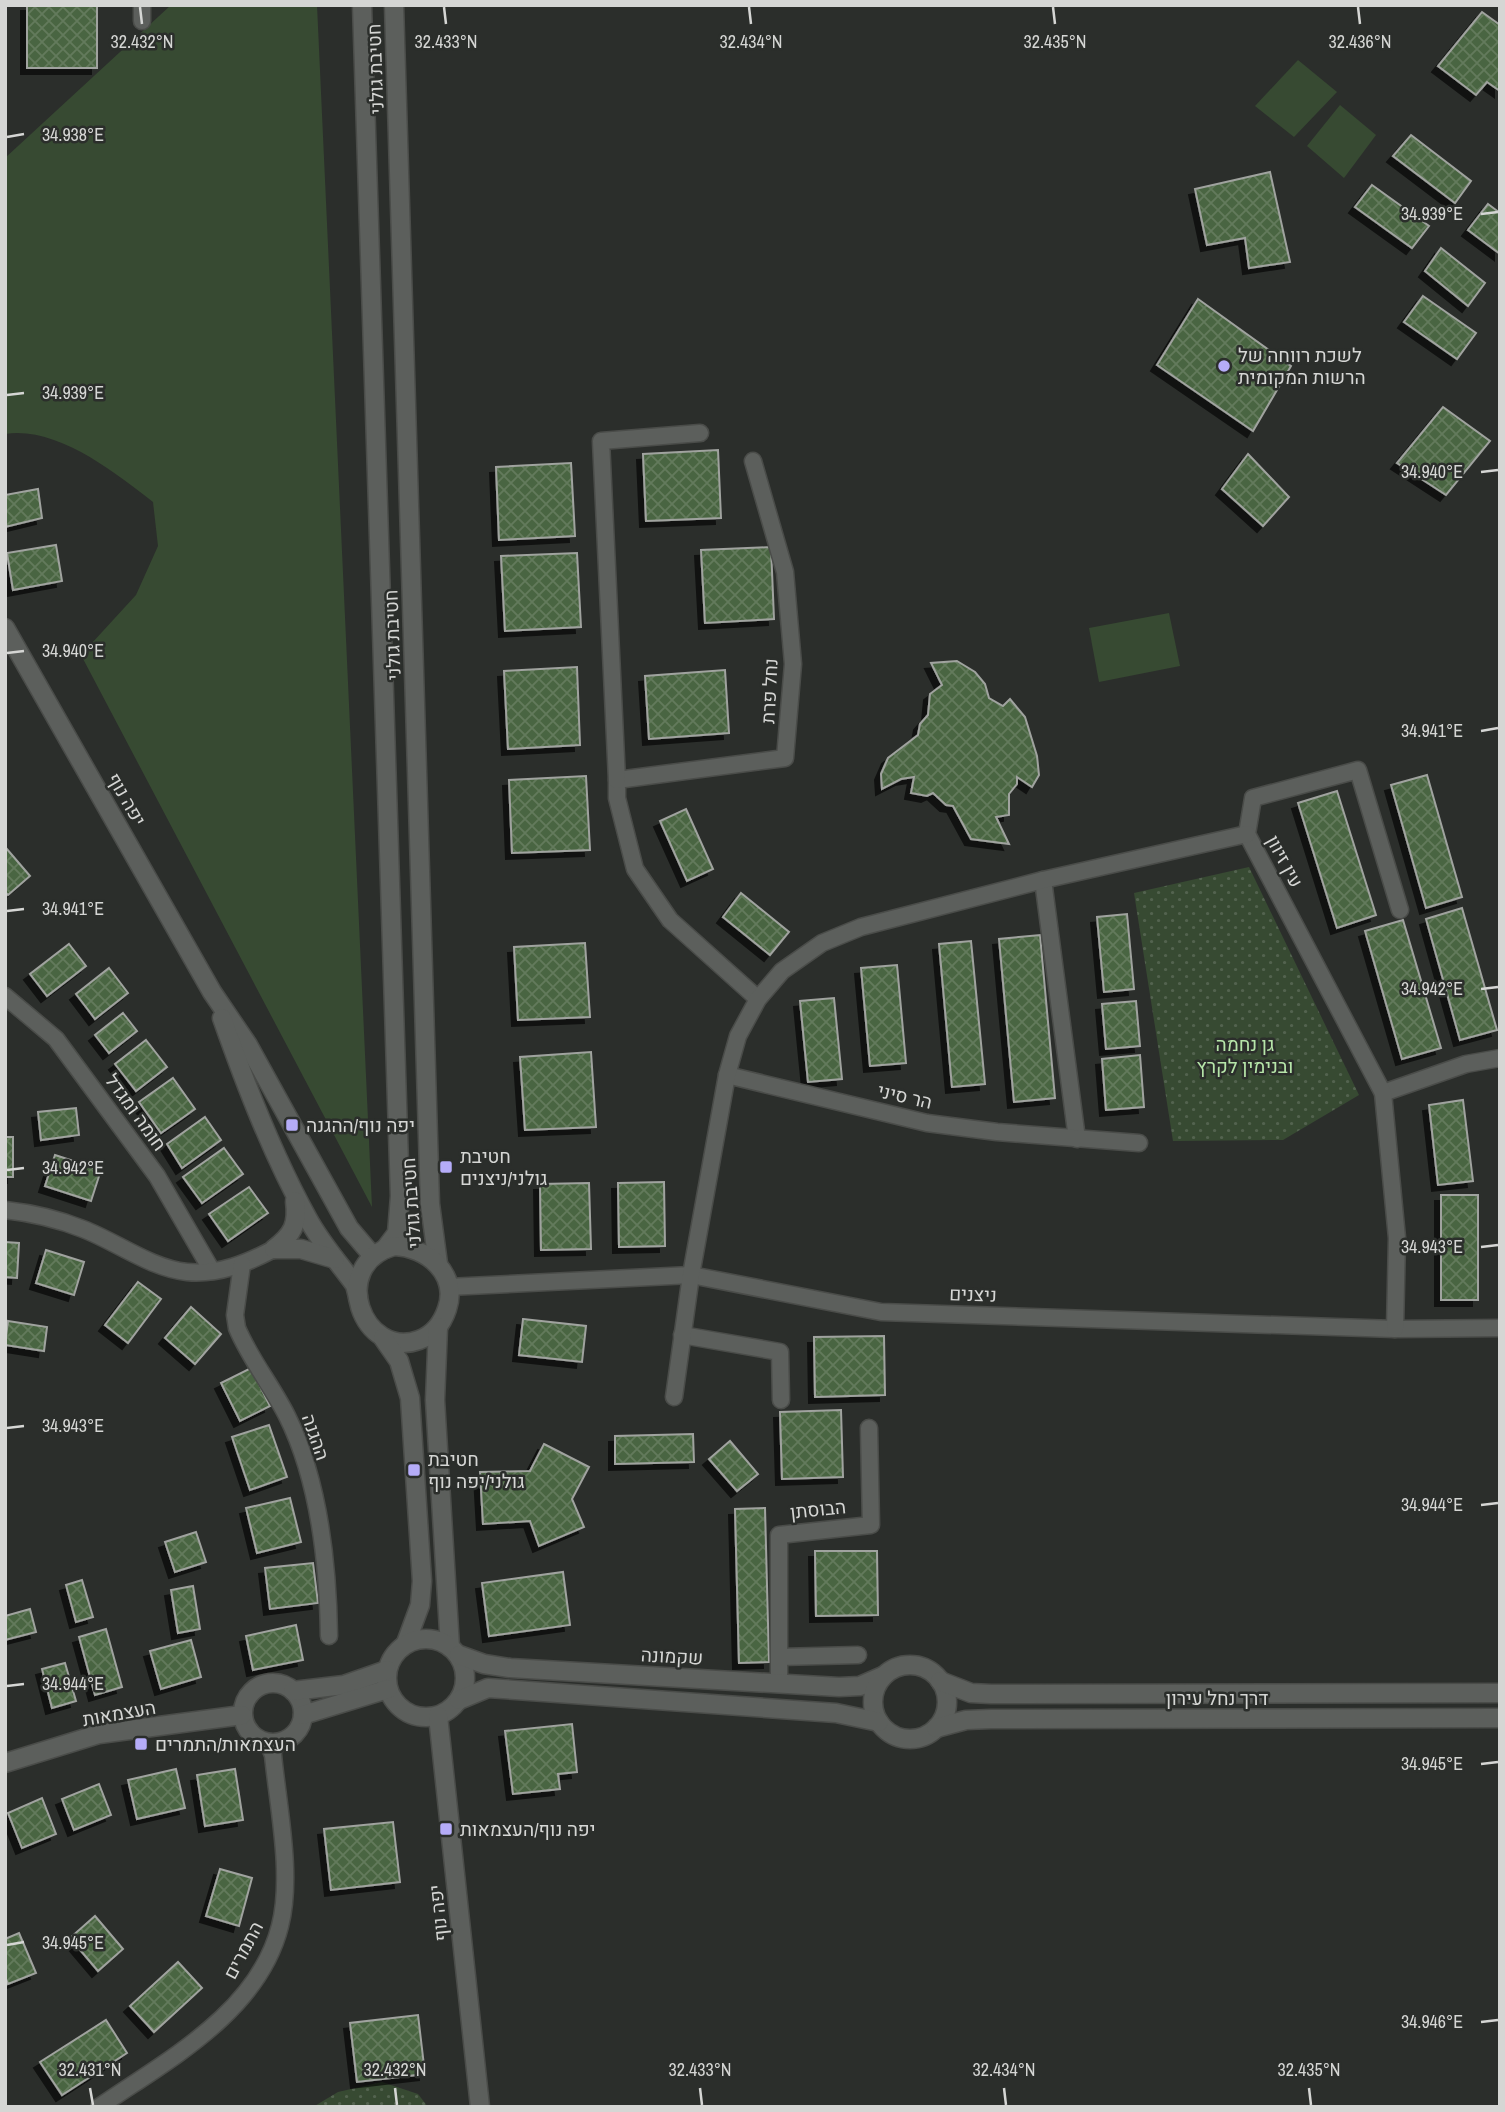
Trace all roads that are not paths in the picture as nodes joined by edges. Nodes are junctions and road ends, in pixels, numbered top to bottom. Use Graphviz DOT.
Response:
graph roads {
  1 [pos="362,5"];
  2 [pos="394,5"];
  3 [pos="701,433"];
  4 [pos="753,461"];
  5 [pos="5,628"];
  6 [pos="617,780"];
  7 [pos="1247,834"];
  8 [pos="1044,880"];
  9 [pos="1400,910"];
  10 [pos="212,992"];
  11 [pos="5,996"];
  12 [pos="758,999"];
  13 [pos="1500,1058"];
  14 [pos="727,1075"];
  15 [pos="1383,1093"];
  16 [pos="1077,1139"];
  17 [pos="1139,1143"];
  18 [pos="294,1191"];
  19 [pos="5,1210"];
  20 [pos="274,1249"];
  21 [pos="378,1252"];
  22 [pos="335,1259"];
  23 [pos="242,1264"];
  24 [pos="438,1264"];
  25 [pos="212,1271"];
  26 [pos="691,1275"];
  27 [pos="448,1287"];
  28 [pos="358,1297"];
  29 [pos="438,1327"];
  30 [pos="1500,1328"];
  31 [pos="1395,1329"];
  32 [pos="682,1335"];
  33 [pos="383,1338"];
  34 [pos="674,1397"];
  35 [pos="781,1400"];
  36 [pos="869,1428"];
  37 [pos="329,1636"];
  38 [pos="407,1643"];
  39 [pos="454,1651"];
  40 [pos="858,1655"];
  41 [pos="780,1657"];
  42 [pos="387,1670"];
  43 [pos="883,1676"];
  44 [pos="940,1681"];
  45 [pos="779,1683"];
  46 [pos="388,1689"];
  47 [pos="293,1691"];
  48 [pos="1500,1693"];
  49 [pos="459,1700"];
  50 [pos="242,1715"];
  51 [pos="303,1715"];
  52 [pos="438,1716"];
  53 [pos="1500,1718"];
  54 [pos="879,1722"];
  55 [pos="936,1728"];
  56 [pos="268,1743"];
  57 [pos="5,1763"];
  58 [pos="99,2107"];
  59 [pos="480,2107"];
  1 -- 21 [label="street, חטיבת גולני"];
  2 -- 24 [label="street, חטיבת גולני"];
  3 -- 6 [label="street"];
  4 -- 6 [label="street, נחל פרת"];
  5 -- 10 [label="street, יפה נוף"];
  6 -- 12 [label="street"];
  7 -- 8 [label="street"];
  7 -- 9 [label="street, עין זיוון"];
  7 -- 15 [label="street, עין זיוון"];
  8 -- 12 [label="street"];
  8 -- 16 [label="street"];
  10 -- 18 [label="street, יפה נוף"];
  10 -- 21 [label="street, יפה נוף"];
  11 -- 25 [label="street, חומה ומגדל"];
  12 -- 14 [label="street"];
  13 -- 15 [label="street"];
  14 -- 16 [label="street, הר סיני"];
  14 -- 26 [label="street"];
  15 -- 31 [label="street, עין זיוון"];
  16 -- 17 [label="street, הר סיני"];
  18 -- 20 [label="street"];
  18 -- 22 [label="street, יפה נוף"];
  19 -- 25 [label="street"];
  20 -- 22 [label="street"];
  20 -- 23 [label="street"];
  21 -- 24 [label="street"];
  21 -- 28 [label="street"];
  22 -- 28 [label="street, יפה נוף"];
  23 -- 25 [label="street"];
  23 -- 37 [label="street, ההגנה"];
  24 -- 27 [label="street"];
  26 -- 27 [label="street, ניצנים"];
  26 -- 31 [label="street, ניצנים"];
  26 -- 32 [label="street"];
  27 -- 29 [label="street"];
  28 -- 33 [label="street"];
  29 -- 33 [label="street"];
  29 -- 39 [label="street"];
  30 -- 31 [label="street, ניצנים"];
  32 -- 34 [label="street"];
  32 -- 35 [label="street"];
  33 -- 38 [label="street"];
  36 -- 41 [label="street, הבוסתן"];
  38 -- 39 [label="street"];
  38 -- 42 [label="street"];
  39 -- 45 [label="street, שקמונה"];
  39 -- 49 [label="street"];
  40 -- 41 [label="street"];
  41 -- 45 [label="street, הבוסתן"];
  42 -- 46 [label="street"];
  42 -- 47 [label="street"];
  43 -- 44 [label="street"];
  43 -- 45 [label="street, שקמונה"];
  43 -- 54 [label="street"];
  44 -- 48 [label="street, דרך נחל עירון"];
  44 -- 55 [label="street"];
  46 -- 51 [label="street"];
  46 -- 52 [label="street"];
  47 -- 50 [label="street"];
  47 -- 51 [label="street"];
  49 -- 52 [label="street"];
  49 -- 54 [label="street"];
  50 -- 56 [label="street"];
  50 -- 57 [label="street, העצמאות"];
  51 -- 56 [label="street"];
  52 -- 59 [label="street, יפה נוף"];
  53 -- 55 [label="street, דרך נחל עירון"];
  54 -- 55 [label="street"];
  56 -- 58 [label="street, התמרים"];
}
